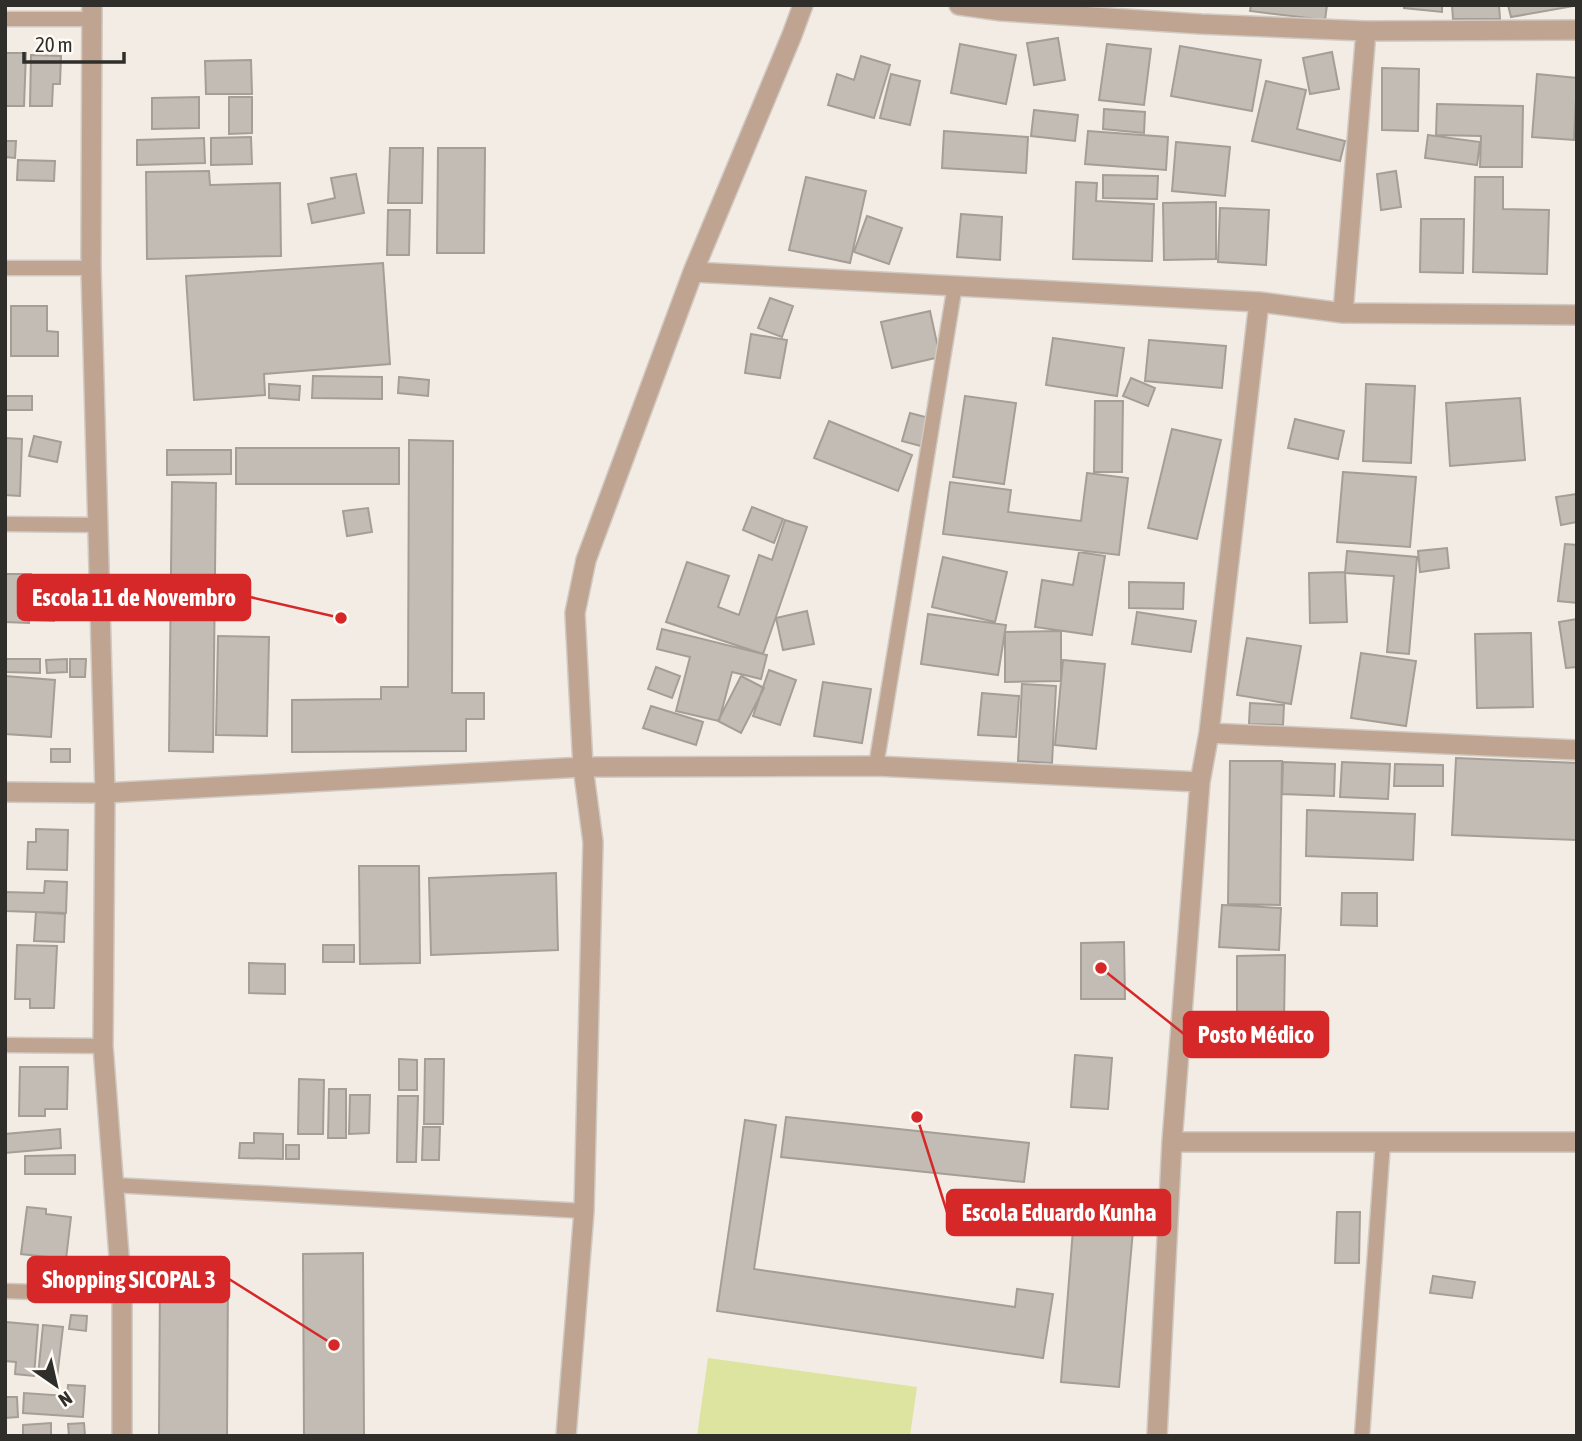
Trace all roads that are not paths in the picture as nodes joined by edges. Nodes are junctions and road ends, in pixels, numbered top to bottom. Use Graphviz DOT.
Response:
graph roads {
  1 [pos="803,5"];
  2 [pos="959,5"];
  3 [pos="92,12"];
  4 [pos="1203,15"];
  5 [pos="5,19"];
  6 [pos="1577,30"];
  7 [pos="1366,31"];
  8 [pos="5,268"];
  9 [pos="91,268"];
  10 [pos="693,272"];
  11 [pos="955,285"];
  12 [pos="1259,302"];
  13 [pos="1343,313"];
  14 [pos="1577,315"];
  15 [pos="5,524"];
  16 [pos="98,525"];
  17 [pos="1209,733"];
  18 [pos="1577,750"];
  19 [pos="876,766"];
  20 [pos="583,767"];
  21 [pos="1200,782"];
  22 [pos="5,792"];
  23 [pos="105,793"];
  24 [pos="5,1045"];
  25 [pos="103,1046"];
  26 [pos="1172,1142"];
  27 [pos="1383,1142"];
  28 [pos="1577,1142"];
  29 [pos="113,1185"];
  30 [pos="584,1211"];
  31 [pos="5,1290"];
  32 [pos="122,1295"];
  33 [pos="122,1436"];
  34 [pos="565,1436"];
  35 [pos="1157,1436"];
  36 [pos="1362,1436"];
  1 -- 10 [label="street"];
  2 -- 4 [label="street"];
  3 -- 5 [label="lane"];
  3 -- 9 [label="street"];
  4 -- 7 [label="street"];
  6 -- 7 [label="street"];
  7 -- 13 [label="street"];
  8 -- 9 [label="lane"];
  9 -- 16 [label="street"];
  10 -- 11 [label="street"];
  10 -- 20 [label="street"];
  11 -- 12 [label="street"];
  11 -- 19 [label="lane"];
  12 -- 13 [label="street"];
  12 -- 17 [label="street"];
  13 -- 14 [label="street"];
  15 -- 16 [label="lane"];
  16 -- 23 [label="street"];
  17 -- 18 [label="street"];
  17 -- 21 [label="street"];
  19 -- 20 [label="street"];
  19 -- 21 [label="street"];
  20 -- 23 [label="street"];
  20 -- 30 [label="street"];
  21 -- 26 [label="street"];
  22 -- 23 [label="street"];
  23 -- 25 [label="street"];
  24 -- 25 [label="lane"];
  25 -- 29 [label="street"];
  26 -- 27 [label="street"];
  26 -- 35 [label="street"];
  27 -- 28 [label="street"];
  27 -- 36 [label="lane"];
  29 -- 30 [label="lane"];
  29 -- 32 [label="street"];
  30 -- 34 [label="street"];
  31 -- 32 [label="lane"];
  32 -- 33 [label="street"];
}
